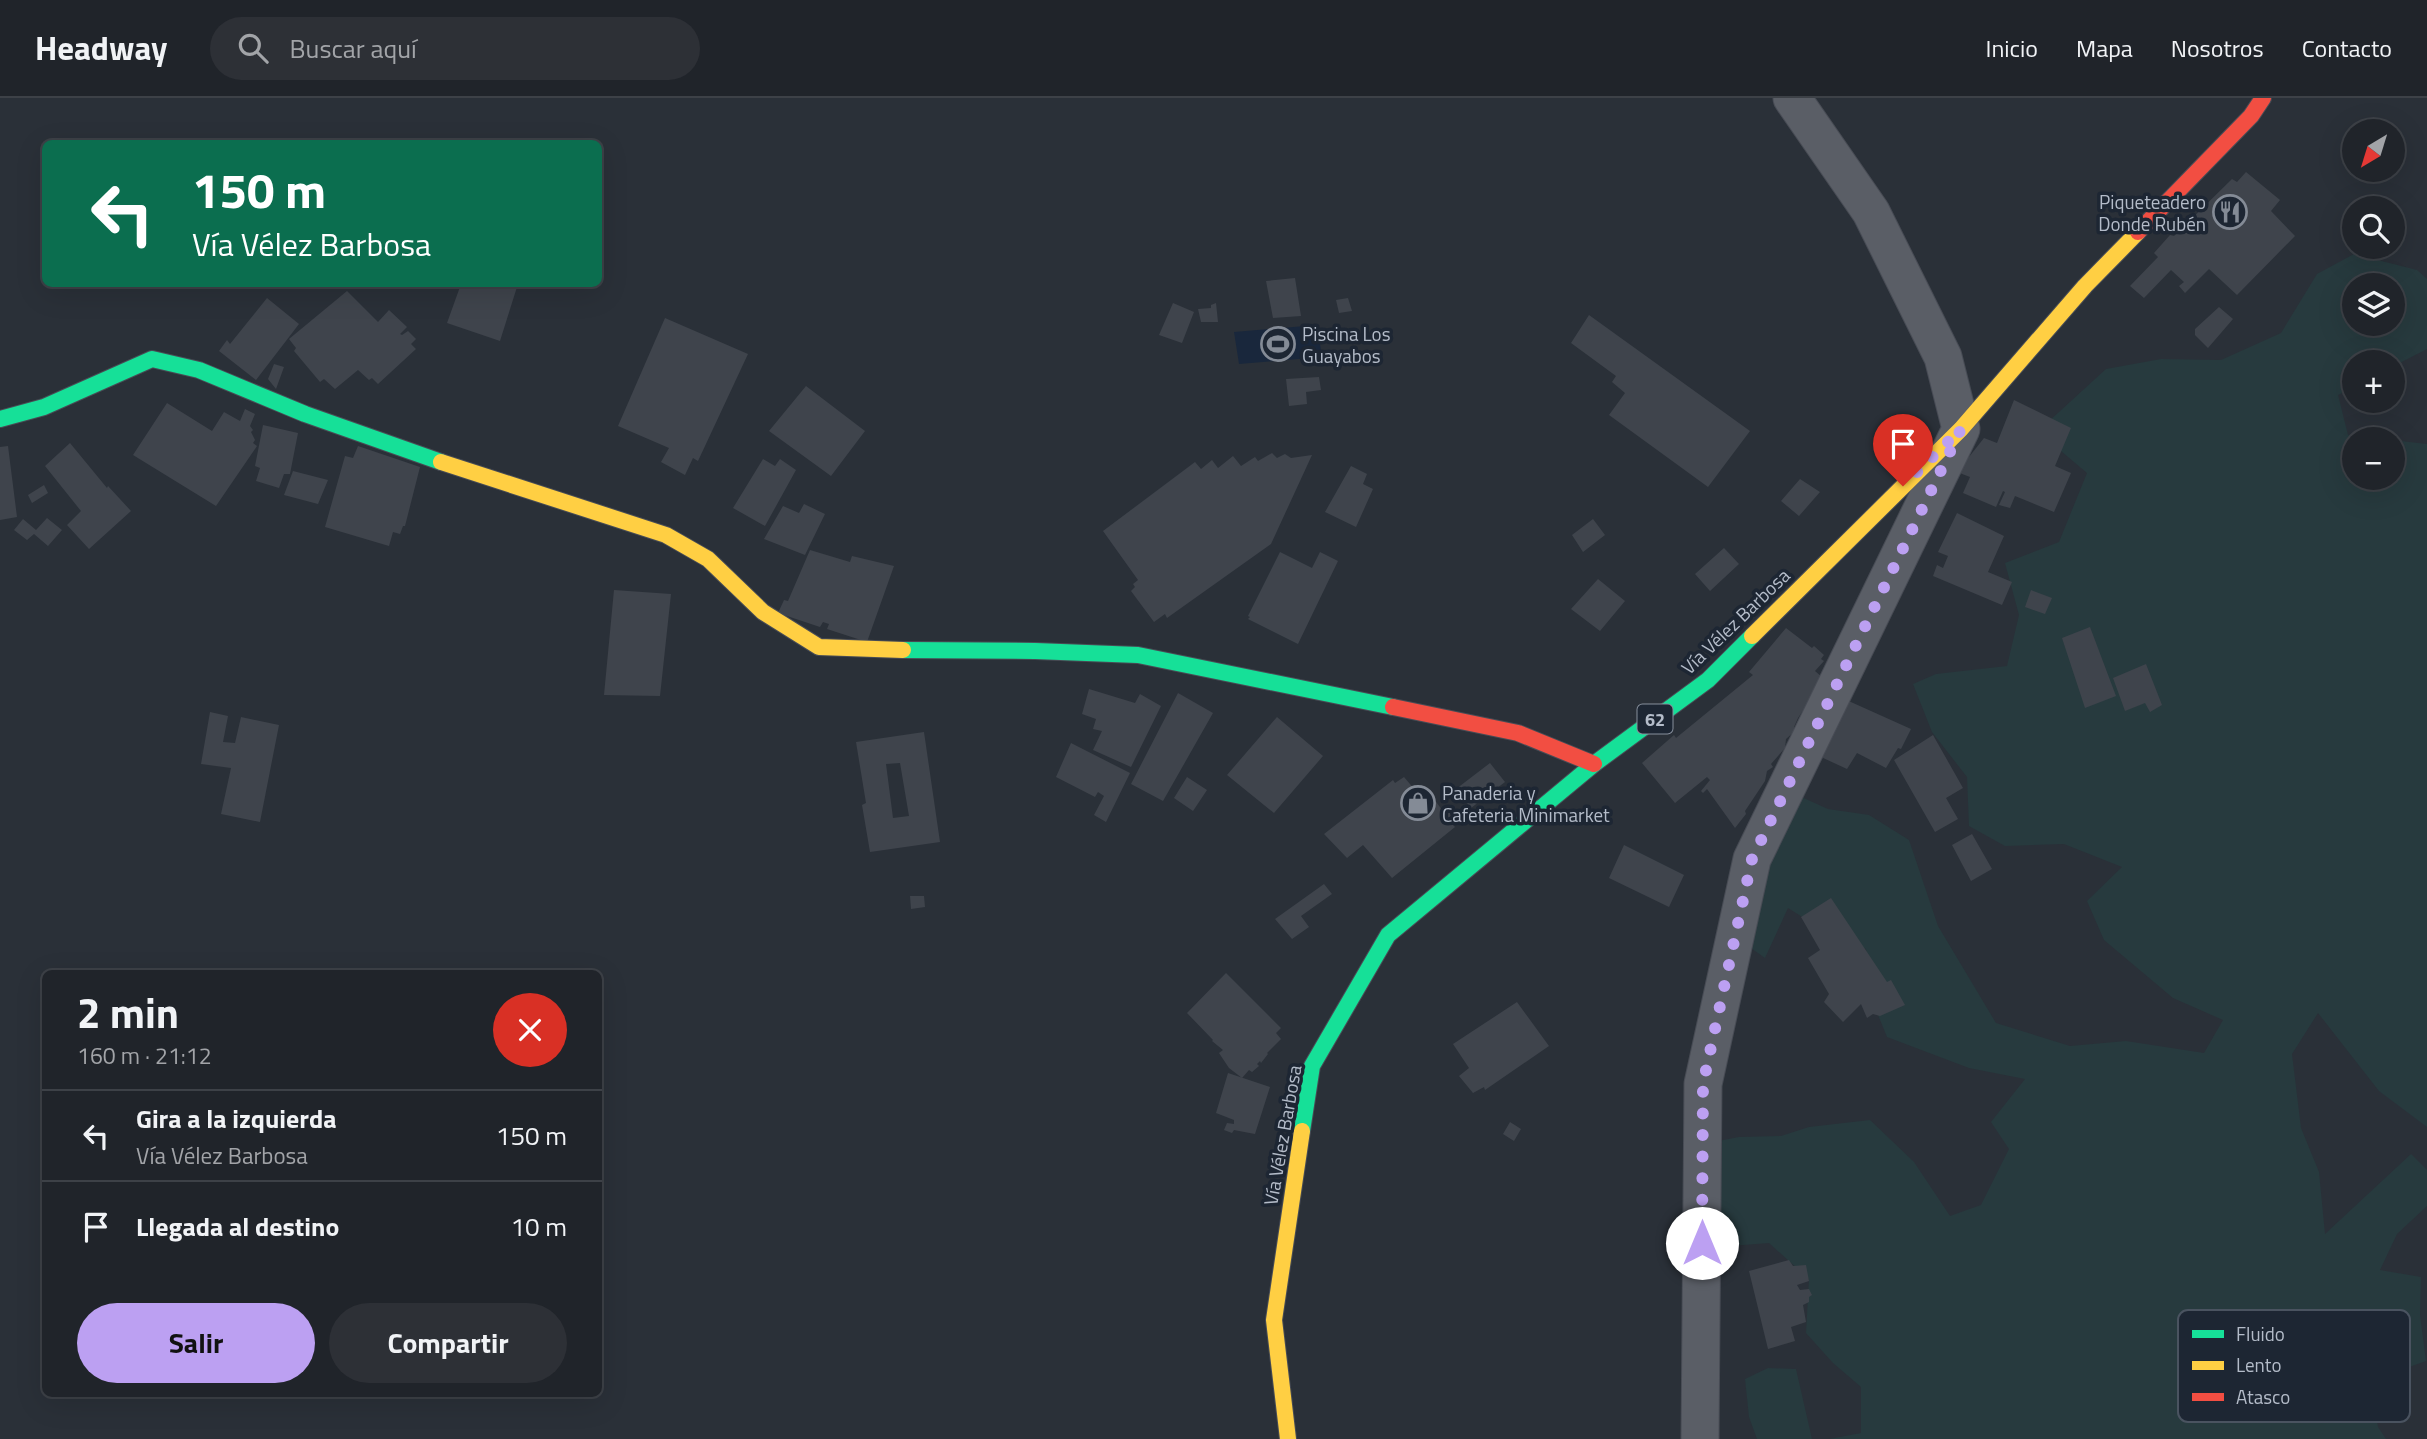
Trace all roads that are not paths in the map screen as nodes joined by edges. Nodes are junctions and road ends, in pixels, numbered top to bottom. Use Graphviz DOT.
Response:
graph roads {
  1 [pos="1792,98"];
  2 [pos="2263,98"];
  3 [pos="0,419"];
  4 [pos="1961,429"];
  5 [pos="1594,764"];
  6 [pos="1288,1439"];
  7 [pos="1700,1439"];
  1 -- 4 [label="street"];
  2 -- 4 [label="main road, Vía Vélez Barbosa / 62"];
  3 -- 5 [label="main road"];
  4 -- 5 [label="main road, Vía Vélez Barbosa / 62"];
  4 -- 7 [label="street"];
  5 -- 6 [label="main road, Vía Vélez Barbosa / 62"];
}
